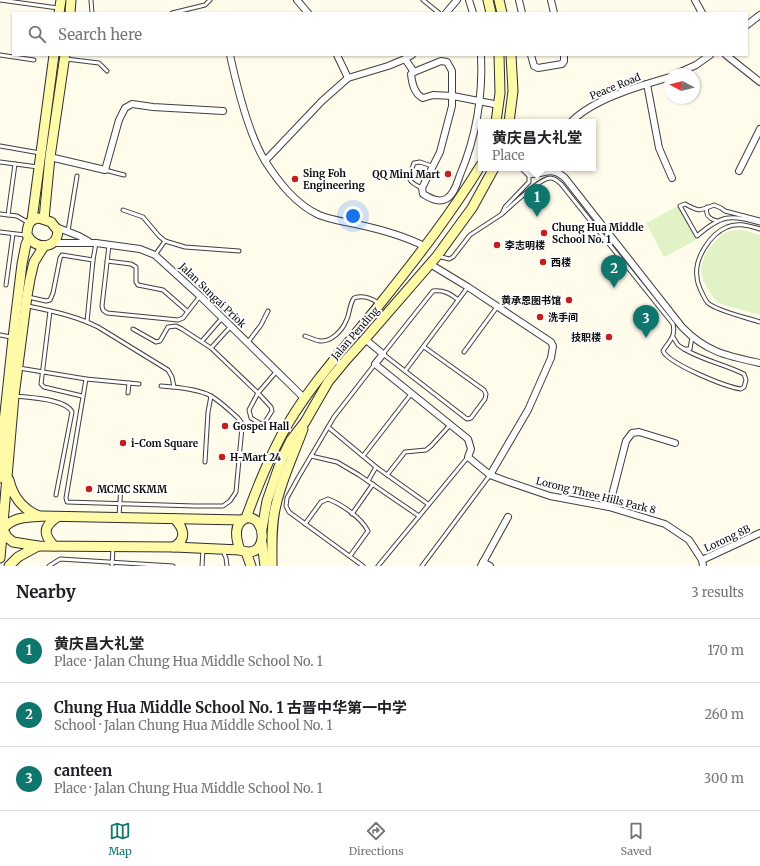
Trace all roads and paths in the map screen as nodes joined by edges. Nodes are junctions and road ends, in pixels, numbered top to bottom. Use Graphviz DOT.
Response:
graph roads {
  1 [pos="0,0"];
  2 [pos="71,0"];
  3 [pos="91,0"];
  4 [pos="210,0"];
  5 [pos="297,0"];
  6 [pos="423,0"];
  7 [pos="457,0"];
  8 [pos="469,0"];
  9 [pos="488,0"];
  10 [pos="499,0"];
  11 [pos="519,0"];
  12 [pos="551,0"];
  13 [pos="695,0"];
  14 [pos="60,7"];
  15 [pos="70,12"];
  16 [pos="92,12"];
  17 [pos="176,12"];
  18 [pos="307,12"];
  19 [pos="438,12"];
  20 [pos="447,12"];
  21 [pos="473,12"];
  22 [pos="491,12"];
  23 [pos="502,12"];
  24 [pos="522,12"];
  25 [pos="554,12"];
  26 [pos="701,12"];
  27 [pos="760,15"];
  28 [pos="748,24"];
  29 [pos="0,55"];
  30 [pos="54,56"];
  31 [pos="230,56"];
  32 [pos="337,56"];
  33 [pos="410,56"];
  34 [pos="481,56"];
  35 [pos="499,56"];
  36 [pos="511,56"];
  37 [pos="531,56"];
  38 [pos="564,56"];
  39 [pos="709,56"];
  40 [pos="727,56"];
  41 [pos="65,57"];
  42 [pos="405,59"];
  43 [pos="34,60"];
  44 [pos="689,68"];
  45 [pos="107,71"];
  46 [pos="414,72"];
  47 [pos="348,78"];
  48 [pos="664,79"];
  49 [pos="760,82"];
  50 [pos="647,84"];
  51 [pos="452,96"];
  52 [pos="480,102"];
  53 [pos="499,106"];
  54 [pos="223,111"];
  55 [pos="497,119"];
  56 [pos="509,119"];
  57 [pos="574,119"];
  58 [pos="760,129"];
  59 [pos="0,146"];
  60 [pos="41,153"];
  61 [pos="50,157"];
  62 [pos="265,161"];
  63 [pos="0,162"];
  64 [pos="15,164"];
  65 [pos="432,166"];
  66 [pos="39,168"];
  67 [pos="105,170"];
  68 [pos="478,170"];
  69 [pos="492,171"];
  70 [pos="526,171"];
  71 [pos="546,171"];
  72 [pos="554,171"];
  73 [pos="739,171"];
  74 [pos="529,174"];
  75 [pos="124,175"];
  76 [pos="76,176"];
  77 [pos="672,178"];
  78 [pos="422,188"];
  79 [pos="452,192"];
  80 [pos="460,199"];
  81 [pos="708,207"];
  82 [pos="723,209"];
  83 [pos="123,210"];
  84 [pos="0,214"];
  85 [pos="502,214"];
  86 [pos="8,215"];
  87 [pos="44,219"];
  88 [pos="724,219"];
  89 [pos="30,221"];
  90 [pos="717,221"];
  91 [pos="760,222"];
  92 [pos="56,227"];
  93 [pos="760,229"];
  94 [pos="68,231"];
  95 [pos="0,232"];
  96 [pos="12,234"];
  97 [pos="28,236"];
  98 [pos="165,241"];
  99 [pos="53,243"];
  100 [pos="93,243"];
  101 [pos="109,244"];
  102 [pos="44,246"];
  103 [pos="424,246"];
  104 [pos="239,251"];
  105 [pos="155,255"];
  106 [pos="437,256"];
  107 [pos="93,260"];
  108 [pos="107,261"];
  109 [pos="430,264"];
  110 [pos="6,285"];
  111 [pos="468,287"];
  112 [pos="200,296"];
  113 [pos="458,299"];
  114 [pos="26,301"];
  115 [pos="380,304"];
  116 [pos="497,307"];
  117 [pos="187,310"];
  118 [pos="50,311"];
  119 [pos="268,311"];
  120 [pos="222,318"];
  121 [pos="87,322"];
  122 [pos="760,322"];
  123 [pos="231,326"];
  124 [pos="133,329"];
  125 [pos="684,329"];
  126 [pos="674,331"];
  127 [pos="0,335"];
  128 [pos="305,336"];
  129 [pos="673,337"];
  130 [pos="692,337"];
  131 [pos="13,338"];
  132 [pos="365,339"];
  133 [pos="202,341"];
  134 [pos="248,342"];
  135 [pos="424,347"];
  136 [pos="211,348"];
  137 [pos="684,349"];
  138 [pos="464,352"];
  139 [pos="383,354"];
  140 [pos="760,363"];
  141 [pos="375,364"];
  142 [pos="17,368"];
  143 [pos="405,371"];
  144 [pos="276,372"];
  145 [pos="42,373"];
  146 [pos="86,379"];
  147 [pos="130,383"];
  148 [pos="139,384"];
  149 [pos="161,386"];
  150 [pos="174,387"];
  151 [pos="128,393"];
  152 [pos="258,393"];
  153 [pos="411,394"];
  154 [pos="14,396"];
  155 [pos="82,396"];
  156 [pos="211,396"];
  157 [pos="304,398"];
  158 [pos="2,413"];
  159 [pos="305,422"];
  160 [pos="450,425"];
  161 [pos="328,427"];
  162 [pos="675,443"];
  163 [pos="1,450"];
  164 [pos="311,456"];
  165 [pos="363,456"];
  166 [pos="468,457"];
  167 [pos="205,462"];
  168 [pos="376,467"];
  169 [pos="387,475"];
  170 [pos="490,475"];
  171 [pos="4,476"];
  172 [pos="368,481"];
  173 [pos="373,484"];
  174 [pos="121,486"];
  175 [pos="56,495"];
  176 [pos="120,503"];
  177 [pos="428,504"];
  178 [pos="609,507"];
  179 [pos="352,514"];
  180 [pos="42,516"];
  181 [pos="419,516"];
  182 [pos="57,517"];
  183 [pos="508,517"];
  184 [pos="119,518"];
  185 [pos="175,519"];
  186 [pos="244,519"];
  187 [pos="305,524"];
  188 [pos="1,529"];
  189 [pos="262,529"];
  190 [pos="760,533"];
  191 [pos="262,543"];
  192 [pos="38,546"];
  193 [pos="54,546"];
  194 [pos="113,546"];
  195 [pos="174,547"];
  196 [pos="203,547"];
  197 [pos="222,549"];
  198 [pos="243,551"];
  199 [pos="350,556"];
  200 [pos="0,558"];
  201 [pos="703,563"];
  202 [pos="112,564"];
  203 [pos="482,564"];
  204 [pos="141,565"];
  205 [pos="9,566"];
  206 [pos="49,566"];
  207 [pos="172,566"];
  208 [pos="202,566"];
  209 [pos="227,566"];
  210 [pos="251,566"];
  211 [pos="265,566"];
  212 [pos="272,566"];
  213 [pos="363,566"];
  214 [pos="378,566"];
  215 [pos="422,566"];
  216 [pos="490,566"];
  1 -- 14 [label="lane"];
  2 -- 15 [label="street"];
  3 -- 16 [label="lane"];
  4 -- 17 [label="lane"];
  5 -- 18 [label="street"];
  6 -- 19 [label="lane"];
  7 -- 20 [label="street"];
  8 -- 21 [label="street"];
  9 -- 22 [label="street"];
  10 -- 23 [label="street"];
  11 -- 24 [label="street"];
  12 -- 25 [label="street"];
  13 -- 26 [label="street"];
  27 -- 28 [label="street"];
  29 -- 43 [label="lane"];
  30 -- 60 [label="street"];
  31 -- 62 [label="street"];
  32 -- 47 [label="street"];
  33 -- 42 [label="street"];
  34 -- 52 [label="street"];
  35 -- 53 [label="street"];
  36 -- 56 [label="street"];
  37 -- 38 [label="street"];
  39 -- 44 [label="street"];
  40 -- 49 [label="street"];
  41 -- 45 [label="lane"];
  41 -- 61 [label="street"];
  42 -- 46 [label="street"];
  42 -- 47 [label="street"];
  46 -- 51 [label="street"];
  46 -- 51 [label="street"];
  47 -- 62 [label="street"];
  48 -- 50 [label="street, Peace Road"];
  50 -- 57 [label="street, Peace Road"];
  50 -- 77 [label="street"];
  51 -- 52 [label="street"];
  51 -- 65 [label="street"];
  52 -- 53 [label="street"];
  52 -- 79 [label="street"];
  53 -- 55 [label="street"];
  54 -- 67 [label="street"];
  58 -- 73 [label="street"];
  59 -- 60 [label="lane"];
  60 -- 66 [label="street"];
  61 -- 67 [label="street"];
  61 -- 87 [label="street"];
  62 -- 103 [label="street"];
  63 -- 64 [label="lane"];
  64 -- 66 [label="lane"];
  64 -- 86 [label="lane"];
  65 -- 78 [label="street"];
  65 -- 78 [label="lane"];
  66 -- 89 [label="street"];
  67 -- 75 [label="lane"];
  68 -- 80 [label="street, Jalan Pending"];
  69 -- 106 [label="street, Jalan Pending"];
  70 -- 74 [label="street"];
  71 -- 74 [label="street"];
  72 -- 125 [label="street"];
  74 -- 85 [label="lane"];
  76 -- 94 [label="lane"];
  78 -- 79 [label="street"];
  79 -- 80 [label="street"];
  80 -- 103 [label="street, Jalan Pending"];
  81 -- 82 [label="lane"];
  81 -- 90 [label="lane"];
  81 -- 90 [label="lane"];
  82 -- 88 [label="lane"];
  82 -- 91 [label="lane"];
  83 -- 98 [label="lane"];
  84 -- 86 [label="lane"];
  85 -- 106 [label="lane"];
  85 -- 126 [label="lane"];
  86 -- 89 [label="lane"];
  87 -- 89 [label="street"];
  87 -- 92 [label="street"];
  88 -- 90 [label="lane"];
  88 -- 91 [label="lane"];
  89 -- 97 [label="street"];
  92 -- 94 [label="street"];
  92 -- 99 [label="street"];
  93 -- 122 [label="lane"];
  94 -- 100 [label="street"];
  95 -- 96 [label="lane"];
  96 -- 97 [label="lane"];
  96 -- 110 [label="lane"];
  97 -- 102 [label="street"];
  97 -- 131 [label="street"];
  98 -- 104 [label="lane"];
  98 -- 105 [label="lane"];
  99 -- 100 [label="street, Jalan Sungai Priok"];
  99 -- 102 [label="street"];
  100 -- 101 [label="street, Jalan Sungai Priok"];
  100 -- 107 [label="lane"];
  101 -- 105 [label="street, Jalan Sungai Priok"];
  101 -- 108 [label="lane"];
  102 -- 114 [label="street"];
  103 -- 115 [label="street, Jalan Pending"];
  105 -- 112 [label="street, Jalan Sungai Priok"];
  106 -- 109 [label="street, Jalan Pending"];
  107 -- 114 [label="lane"];
  107 -- 121 [label="lane"];
  108 -- 117 [label="lane"];
  108 -- 117 [label="lane"];
  109 -- 111 [label="street"];
  109 -- 132 [label="street, Jalan Pending"];
  111 -- 113 [label="lane"];
  111 -- 116 [label="street"];
  112 -- 117 [label="lane"];
  112 -- 120 [label="street, Jalan Sungai Priok"];
  113 -- 135 [label="lane"];
  113 -- 139 [label="lane"];
  114 -- 118 [label="lane"];
  114 -- 142 [label="street"];
  115 -- 128 [label="lane"];
  115 -- 157 [label="street, Jalan Pending"];
  116 -- 138 [label="lane"];
  116 -- 170 [label="street"];
  118 -- 121 [label="lane"];
  118 -- 145 [label="lane"];
  119 -- 134 [label="lane"];
  120 -- 123 [label="street, Jalan Sungai Priok"];
  120 -- 133 [label="lane"];
  121 -- 150 [label="lane"];
  123 -- 134 [label="street, Jalan Sungai Priok"];
  123 -- 136 [label="lane"];
  124 -- 133 [label="lane"];
  125 -- 126 [label="lane"];
  125 -- 130 [label="street"];
  126 -- 129 [label="lane"];
  127 -- 131 [label="lane"];
  129 -- 137 [label="lane"];
  129 -- 137 [label="lane"];
  130 -- 137 [label="lane"];
  130 -- 140 [label="street"];
  131 -- 158 [label="street"];
  132 -- 139 [label="street"];
  132 -- 159 [label="street, Jalan Pending"];
  133 -- 136 [label="lane"];
  134 -- 144 [label="street, Jalan Sungai Priok"];
  135 -- 143 [label="lane"];
  135 -- 143 [label="lane"];
  136 -- 152 [label="lane"];
  139 -- 141 [label="street"];
  139 -- 143 [label="lane"];
  141 -- 153 [label="street"];
  141 -- 161 [label="lane"];
  142 -- 145 [label="lane"];
  142 -- 154 [label="street"];
  144 -- 152 [label="lane"];
  144 -- 157 [label="street, Jalan Sungai Priok"];
  145 -- 146 [label="lane"];
  145 -- 155 [label="lane"];
  146 -- 147 [label="lane"];
  146 -- 155 [label="lane"];
  147 -- 148 [label="lane"];
  147 -- 151 [label="lane"];
  149 -- 150 [label="lane"];
  150 -- 156 [label="lane"];
  152 -- 152 [label="lane"];
  153 -- 160 [label="street"];
  153 -- 165 [label="lane"];
  154 -- 171 [label="street"];
  154 -- 175 [label="lane"];
  155 -- 176 [label="lane"];
  156 -- 167 [label="lane"];
  156 -- 176 [label="lane"];
  157 -- 186 [label="street, Jalan Pending"];
  158 -- 163 [label="street"];
  159 -- 189 [label="street, Jalan Pending"];
  159 -- 212 [label="street"];
  160 -- 166 [label="street"];
  160 -- 169 [label="lane"];
  161 -- 164 [label="lane"];
  161 -- 165 [label="lane"];
  162 -- 178 [label="street"];
  163 -- 171 [label="street"];
  164 -- 172 [label="lane"];
  164 -- 187 [label="lane"];
  165 -- 168 [label="lane"];
  166 -- 170 [label="street, Lorong Three Hills Park 8"];
  166 -- 177 [label="lane"];
  168 -- 169 [label="lane"];
  168 -- 172 [label="lane"];
  169 -- 177 [label="lane"];
  170 -- 178 [label="street, Lorong Three Hills Park 8"];
  170 -- 215 [label="lane"];
  171 -- 180 [label="street"];
  171 -- 188 [label="street"];
  172 -- 173 [label="lane"];
  173 -- 179 [label="lane"];
  173 -- 181 [label="lane"];
  174 -- 176 [label="lane"];
  176 -- 184 [label="lane"];
  177 -- 181 [label="lane"];
  178 -- 201 [label="street, Lorong Three Hills Park 8"];
  179 -- 187 [label="lane"];
  179 -- 199 [label="lane"];
  180 -- 182 [label="street"];
  180 -- 188 [label="street"];
  181 -- 214 [label="lane"];
  182 -- 184 [label="street"];
  182 -- 193 [label="street"];
  183 -- 203 [label="street"];
  184 -- 185 [label="street"];
  185 -- 186 [label="street"];
  185 -- 195 [label="street"];
  186 -- 189 [label="street"];
  186 -- 198 [label="street"];
  187 -- 199 [label="lane"];
  188 -- 192 [label="street"];
  188 -- 200 [label="street"];
  189 -- 191 [label="street"];
  190 -- 201 [label="street, Lorong 8B"];
  191 -- 198 [label="street"];
  191 -- 211 [label="street"];
  192 -- 193 [label="street"];
  192 -- 205 [label="street"];
  193 -- 194 [label="street"];
  194 -- 195 [label="street"];
  194 -- 202 [label="lane"];
  195 -- 196 [label="street"];
  196 -- 197 [label="street"];
  196 -- 208 [label="lane"];
  197 -- 198 [label="street"];
  197 -- 209 [label="lane"];
  198 -- 210 [label="street"];
  199 -- 213 [label="lane"];
  202 -- 204 [label="lane"];
  202 -- 206 [label="lane"];
  203 -- 216 [label="street"];
  204 -- 207 [label="lane"];
}
